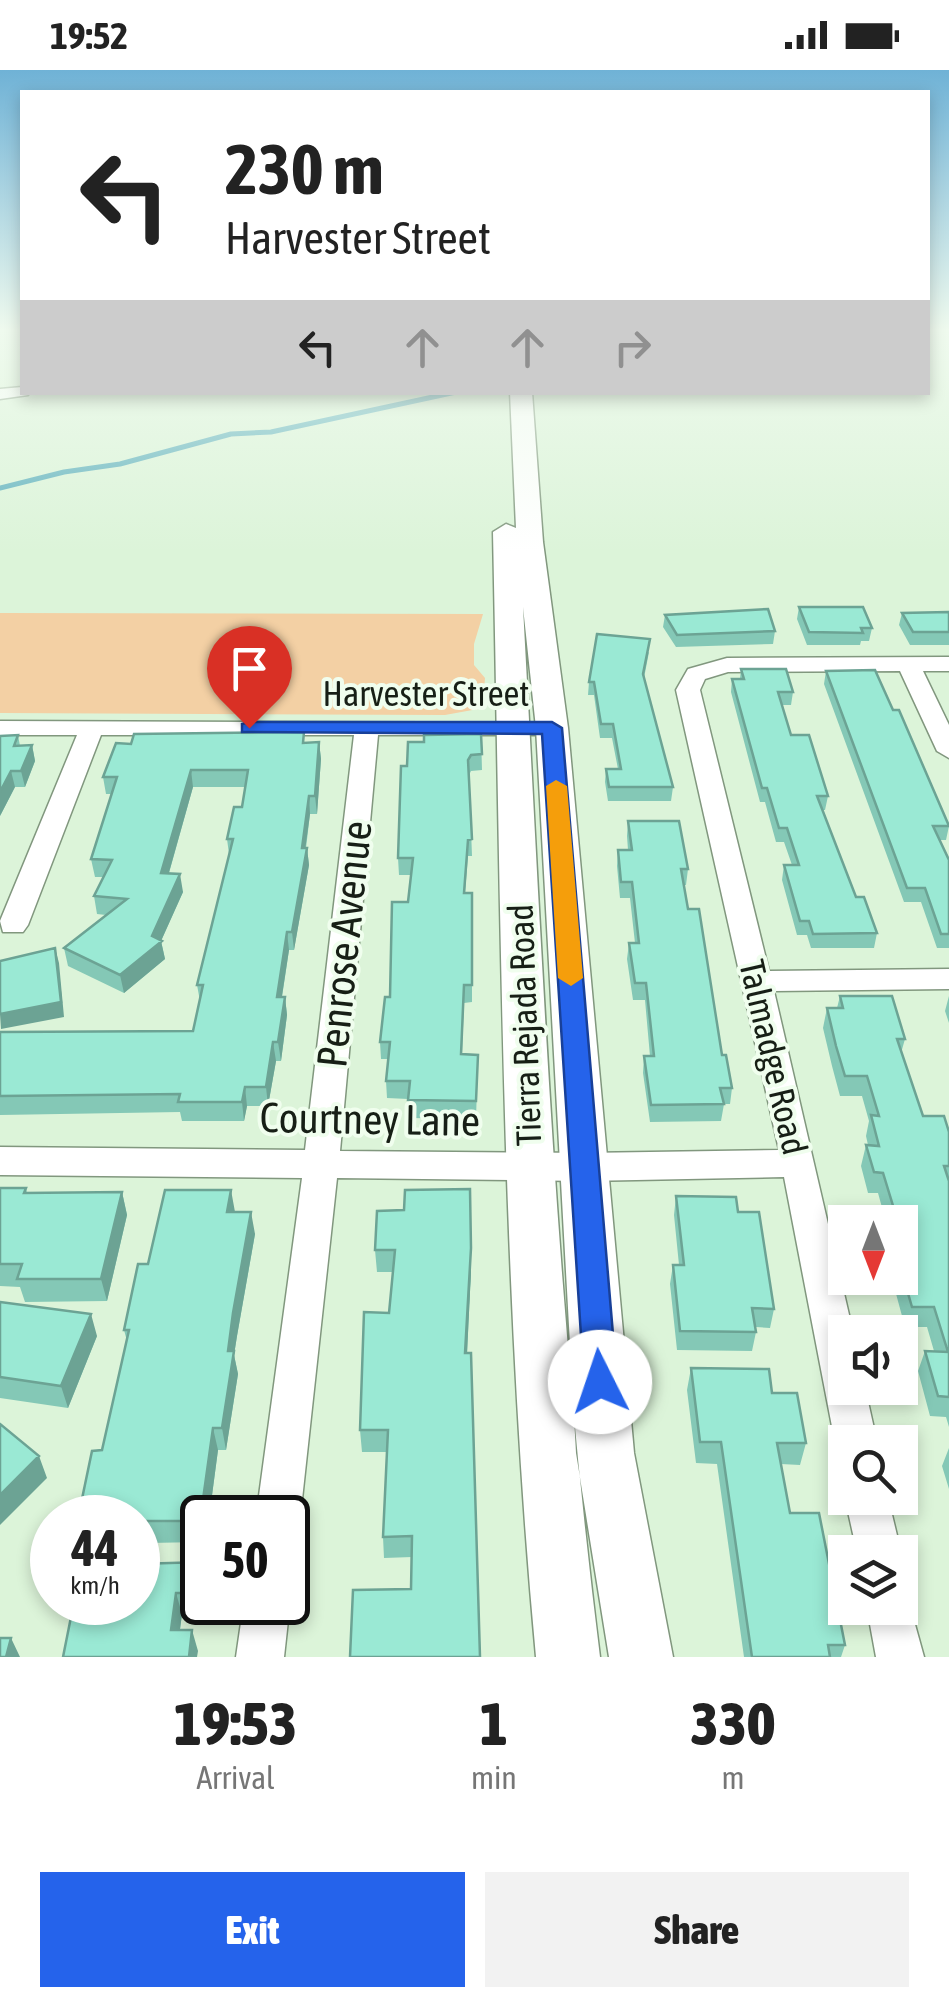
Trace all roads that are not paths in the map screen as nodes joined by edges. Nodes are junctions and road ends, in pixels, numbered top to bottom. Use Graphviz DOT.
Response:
graph roads {
  1 [pos="511,404"];
  2 [pos="949,664"];
  3 [pos="909,666"];
  4 [pos="0,728"];
  5 [pos="92,728"];
  6 [pos="367,728"];
  7 [pos="533,728"];
  8 [pos="949,751"];
  9 [pos="13,925"];
  10 [pos="949,979"];
  11 [pos="756,981"];
  12 [pos="0,1161"];
  13 [pos="321,1163"];
  14 [pos="798,1163"];
  15 [pos="529,1166"];
  16 [pos="585,1167"];
  17 [pos="852,1425"];
  18 [pos="281,1495"];
  19 [pos="264,1625"];
  20 [pos="893,1625"];
  21 [pos="260,1657"];
  22 [pos="568,1657"];
  23 [pos="641,1657"];
  24 [pos="900,1657"];
  1 -- 7 [label="main road, Tierra Rejada Road"];
  2 -- 3 [label="street"];
  3 -- 8 [label="street"];
  3 -- 11 [label="street, Talmadge Road"];
  4 -- 5 [label="street, Harvester Street"];
  5 -- 6 [label="street, Harvester Street"];
  5 -- 9 [label="street"];
  6 -- 7 [label="street, Harvester Street"];
  6 -- 13 [label="street, Penrose Avenue"];
  7 -- 15 [label="main road, Tierra Rejada Road"];
  7 -- 16 [label="main road, Tierra Rejada Road"];
  10 -- 11 [label="street"];
  11 -- 14 [label="street, Talmadge Road"];
  12 -- 13 [label="street, Courtney Lane"];
  13 -- 15 [label="street, Courtney Lane"];
  13 -- 18 [label="street, Penrose Avenue"];
  14 -- 16 [label="street, Courtney Lane"];
  14 -- 17 [label="street, Talmadge Road"];
  15 -- 16 [label="street, Courtney Lane"];
  15 -- 22 [label="main road, Tierra Rejada Road"];
  16 -- 23 [label="main road, Tierra Rejada Road"];
  19 -- 21 [label="street"];
  20 -- 24 [label="street"];
}
